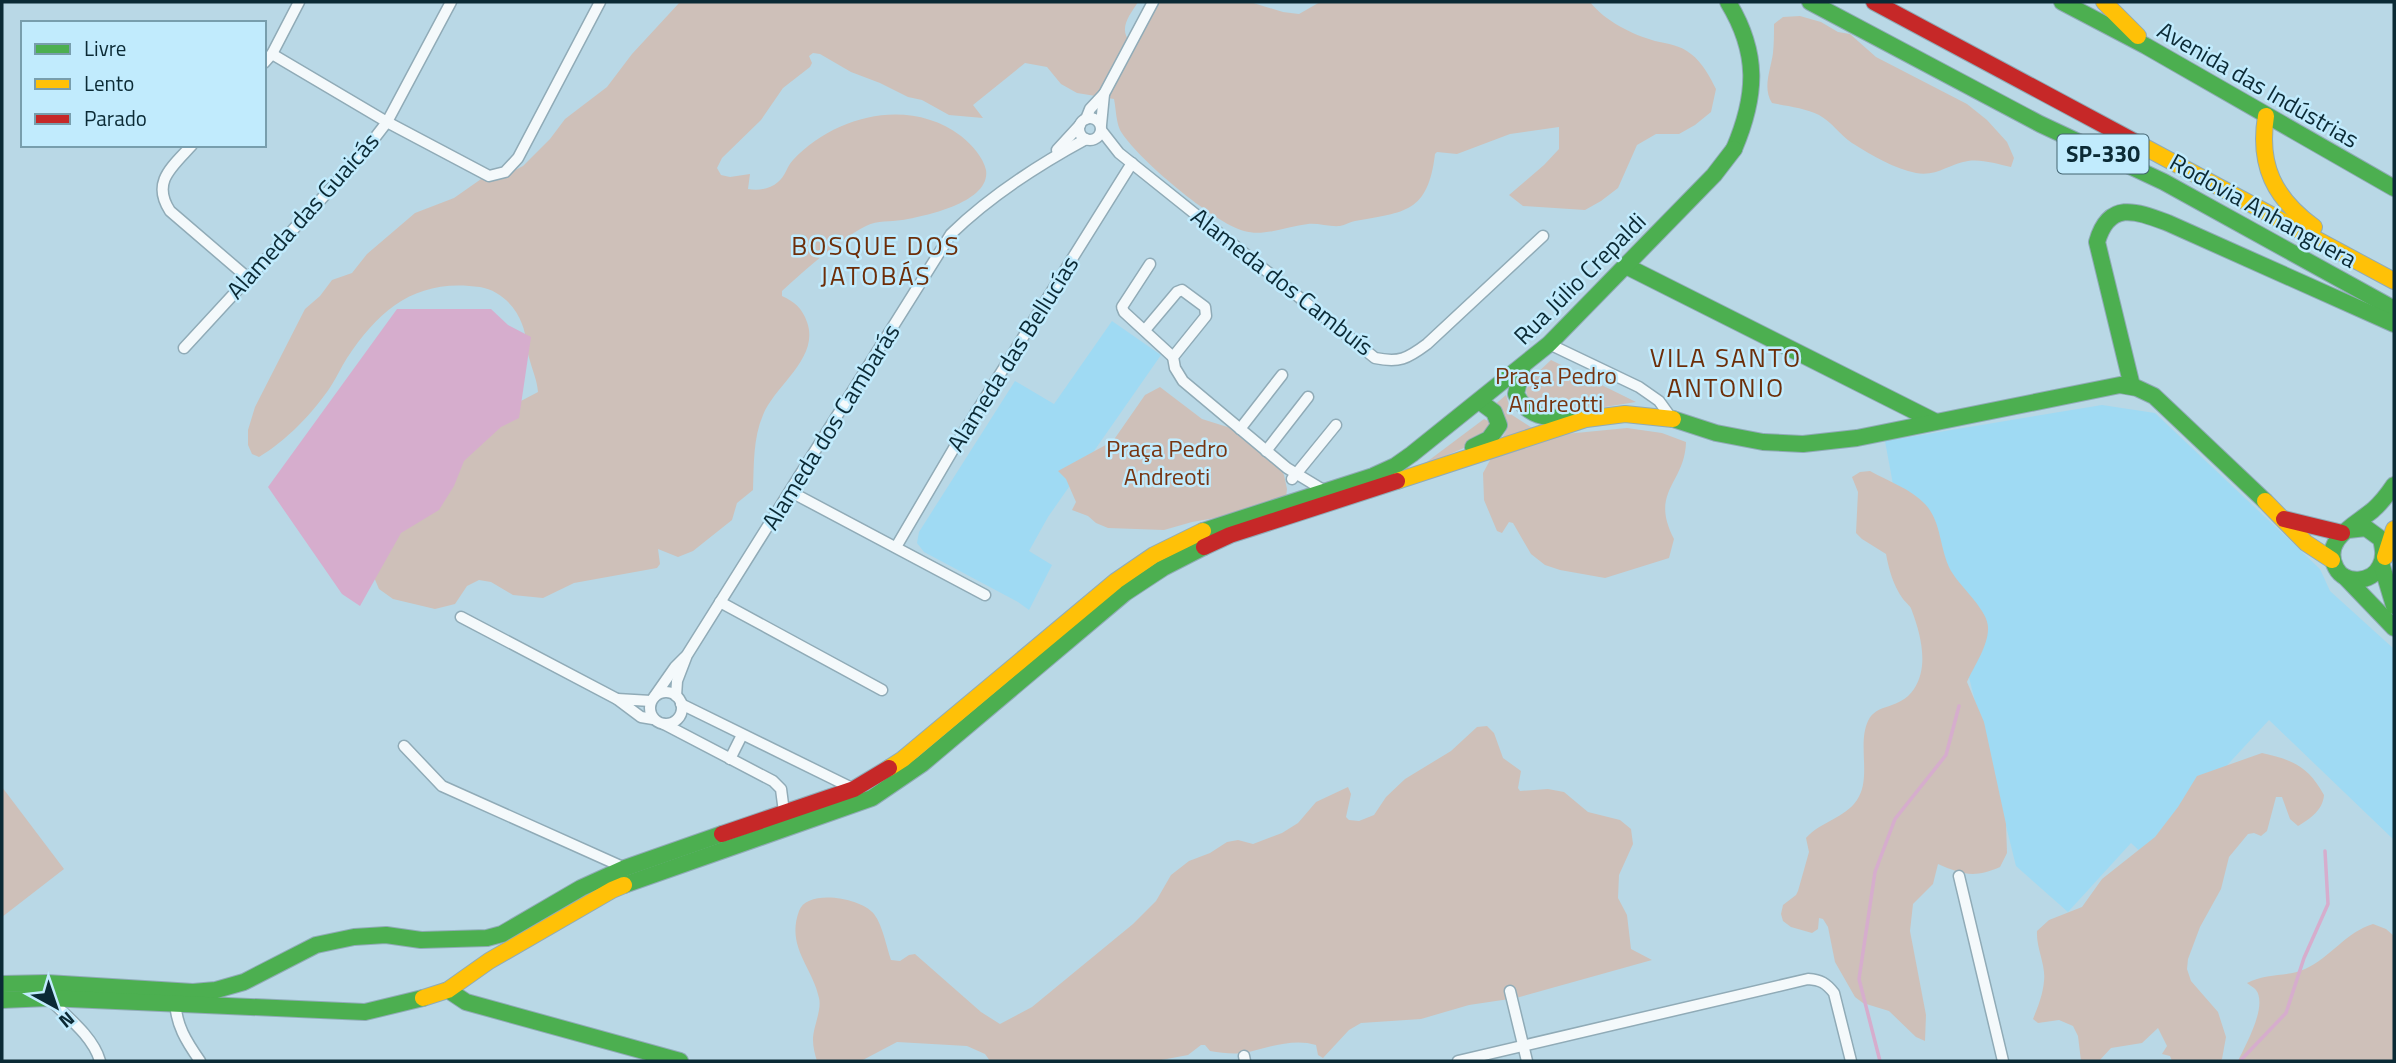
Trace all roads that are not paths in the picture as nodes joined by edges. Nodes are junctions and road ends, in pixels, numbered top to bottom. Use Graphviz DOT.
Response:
graph roads {
  1 [pos="299,2"];
  2 [pos="451,2"];
  3 [pos="600,2"];
  4 [pos="1153,2"];
  5 [pos="1728,2"];
  6 [pos="1810,2"];
  7 [pos="1874,2"];
  8 [pos="2062,2"];
  9 [pos="2084,2"];
  10 [pos="2104,2"];
  11 [pos="2111,26"];
  12 [pos="2146,46"];
  13 [pos="268,58"];
  14 [pos="1104,94"];
  15 [pos="2266,116"];
  16 [pos="387,122"];
  17 [pos="1083,122"];
  18 [pos="1101,128"];
  19 [pos="1089,140"];
  20 [pos="189,147"];
  21 [pos="1119,153"];
  22 [pos="1050,158"];
  23 [pos="1132,163"];
  24 [pos="2394,188"];
  25 [pos="1544,236"];
  26 [pos="1150,264"];
  27 [pos="1626,266"];
  28 [pos="2394,274"];
  29 [pos="248,278"];
  30 [pos="2394,281"];
  31 [pos="2394,309"];
  32 [pos="2394,324"];
  33 [pos="1145,330"];
  34 [pos="1549,344"];
  35 [pos="184,348"];
  36 [pos="1173,357"];
  37 [pos="1522,368"];
  38 [pos="1282,375"];
  39 [pos="2132,386"];
  40 [pos="1308,397"];
  41 [pos="1887,397"];
  42 [pos="1479,401"];
  43 [pos="1586,419"];
  44 [pos="1672,419"];
  45 [pos="1934,421"];
  46 [pos="1336,425"];
  47 [pos="1240,429"];
  48 [pos="1884,432"];
  49 [pos="1266,451"];
  50 [pos="1292,473"];
  51 [pos="1406,477"];
  52 [pos="2394,485"];
  53 [pos="1325,491"];
  54 [pos="791,492"];
  55 [pos="1292,501"];
  56 [pos="2284,519"];
  57 [pos="2394,529"];
  58 [pos="2345,531"];
  59 [pos="896,547"];
  60 [pos="2332,560"];
  61 [pos="2384,561"];
  62 [pos="2344,577"];
  63 [pos="985,595"];
  64 [pos="720,602"];
  65 [pos="2394,606"];
  66 [pos="461,617"];
  67 [pos="2394,628"];
  68 [pos="687,655"];
  69 [pos="882,690"];
  70 [pos="617,699"];
  71 [pos="652,700"];
  72 [pos="679,700"];
  73 [pos="653,719"];
  74 [pos="664,724"];
  75 [pos="742,735"];
  76 [pos="404,746"];
  77 [pos="730,759"];
  78 [pos="854,789"];
  79 [pos="784,812"];
  80 [pos="625,868"];
  81 [pos="1959,876"];
  82 [pos="244,982"];
  83 [pos="2,984"];
  84 [pos="448,990"];
  85 [pos="1510,991"];
  86 [pos="48,998"];
  87 [pos="175,998"];
  88 [pos="2,1000"];
  89 [pos="246,1007"];
  90 [pos="1523,1045"];
  91 [pos="100,1061"];
  92 [pos="200,1061"];
  93 [pos="680,1061"];
  94 [pos="1458,1061"];
  95 [pos="1527,1061"];
  96 [pos="1851,1061"];
  97 [pos="2003,1061"];
  1 -- 13 [label="street"];
  2 -- 16 [label="street, Alameda das Guaicás"];
  3 -- 16 [label="street"];
  4 -- 14 [label="street, Alameda dos Cambarás"];
  5 -- 27 [label="main road, Rua Júlio Crepaldi"];
  6 -- 31 [label="main road, Rodovia Anhanguera / SP-330"];
  7 -- 30 [label="main road, Rodovia Anhanguera / SP-330"];
  8 -- 11 [label="main road, Avenida das Indústrias"];
  9 -- 11 [label="main road"];
  10 -- 12 [label="main road"];
  11 -- 12 [label="main road, Avenida das Indústrias"];
  12 -- 15 [label="main road, Avenida das Indústrias"];
  13 -- 16 [label="street"];
  14 -- 17 [label="street, Alameda dos Cambarás"];
  14 -- 18 [label="street, Alameda dos Cambarás"];
  15 -- 24 [label="main road, Avenida das Indústrias"];
  15 -- 28 [label="main road"];
  16 -- 29 [label="street, Alameda das Guaicás"];
  17 -- 18 [label="street"];
  17 -- 19 [label="street"];
  17 -- 22 [label="street, Alameda dos Cambarás"];
  18 -- 19 [label="street"];
  18 -- 21 [label="street, Alameda dos Cambuís"];
  19 -- 21 [label="street, Alameda dos Cambuís"];
  19 -- 22 [label="street, Alameda dos Cambarás"];
  20 -- 29 [label="street"];
  21 -- 23 [label="street, Alameda dos Cambuís"];
  22 -- 54 [label="street, Alameda dos Cambarás"];
  23 -- 25 [label="street, Alameda dos Cambuís"];
  23 -- 59 [label="street, Alameda das Bellucías"];
  26 -- 33 [label="street"];
  27 -- 34 [label="main road, Rua Júlio Crepaldi"];
  27 -- 41 [label="main road"];
  29 -- 35 [label="street, Alameda das Guaicás"];
  32 -- 39 [label="main road"];
  33 -- 36 [label="street"];
  33 -- 36 [label="street"];
  34 -- 37 [label="main road, Rua Júlio Crepaldi"];
  34 -- 44 [label="street"];
  36 -- 47 [label="street"];
  37 -- 42 [label="main road, Rua Júlio Crepaldi"];
  37 -- 43 [label="main road"];
  38 -- 47 [label="street"];
  39 -- 45 [label="main road"];
  39 -- 56 [label="main road"];
  40 -- 49 [label="street"];
  41 -- 45 [label="main road"];
  41 -- 48 [label="main road"];
  42 -- 51 [label="main road"];
  42 -- 53 [label="main road, Rua Júlio Crepaldi"];
  43 -- 44 [label="main road"];
  43 -- 51 [label="main road"];
  44 -- 48 [label="main road"];
  45 -- 48 [label="main road"];
  46 -- 50 [label="street"];
  47 -- 49 [label="street"];
  49 -- 50 [label="street"];
  50 -- 53 [label="street"];
  50 -- 55 [label="street"];
  51 -- 84 [label="main road"];
  52 -- 58 [label="main road"];
  53 -- 55 [label="main road, Rua Júlio Crepaldi"];
  54 -- 59 [label="street"];
  54 -- 64 [label="street, Alameda dos Cambarás"];
  55 -- 78 [label="main road, Rua Júlio Crepaldi"];
  56 -- 58 [label="main road"];
  56 -- 60 [label="main road"];
  57 -- 61 [label="main road"];
  58 -- 60 [label="main road"];
  58 -- 61 [label="main road"];
  59 -- 63 [label="street"];
  60 -- 62 [label="main road"];
  61 -- 62 [label="main road"];
  61 -- 65 [label="main road"];
  62 -- 67 [label="main road"];
  64 -- 68 [label="street, Alameda dos Cambarás"];
  64 -- 69 [label="street"];
  66 -- 70 [label="street"];
  68 -- 71 [label="street, Alameda dos Cambarás"];
  68 -- 72 [label="street, Alameda dos Cambarás"];
  70 -- 71 [label="street"];
  70 -- 73 [label="street"];
  71 -- 72 [label="street"];
  71 -- 73 [label="street"];
  72 -- 74 [label="street"];
  72 -- 75 [label="street"];
  73 -- 74 [label="street"];
  74 -- 77 [label="street"];
  75 -- 77 [label="street"];
  75 -- 78 [label="street"];
  76 -- 80 [label="street"];
  77 -- 79 [label="street"];
  78 -- 79 [label="main road, Rua Júlio Crepaldi"];
  79 -- 80 [label="main road, Rua Júlio Crepaldi"];
  80 -- 82 [label="main road, Rua Júlio Crepaldi"];
  81 -- 97 [label="street"];
  82 -- 87 [label="main road, Rua Júlio Crepaldi"];
  82 -- 89 [label="main road"];
  83 -- 87 [label="main road"];
  84 -- 89 [label="main road"];
  84 -- 93 [label="main road"];
  85 -- 90 [label="street"];
  86 -- 87 [label="main road"];
  86 -- 88 [label="main road"];
  86 -- 91 [label="street"];
  87 -- 89 [label="main road"];
  87 -- 92 [label="street"];
  90 -- 94 [label="street"];
  90 -- 95 [label="street"];
  90 -- 96 [label="street"];
}
